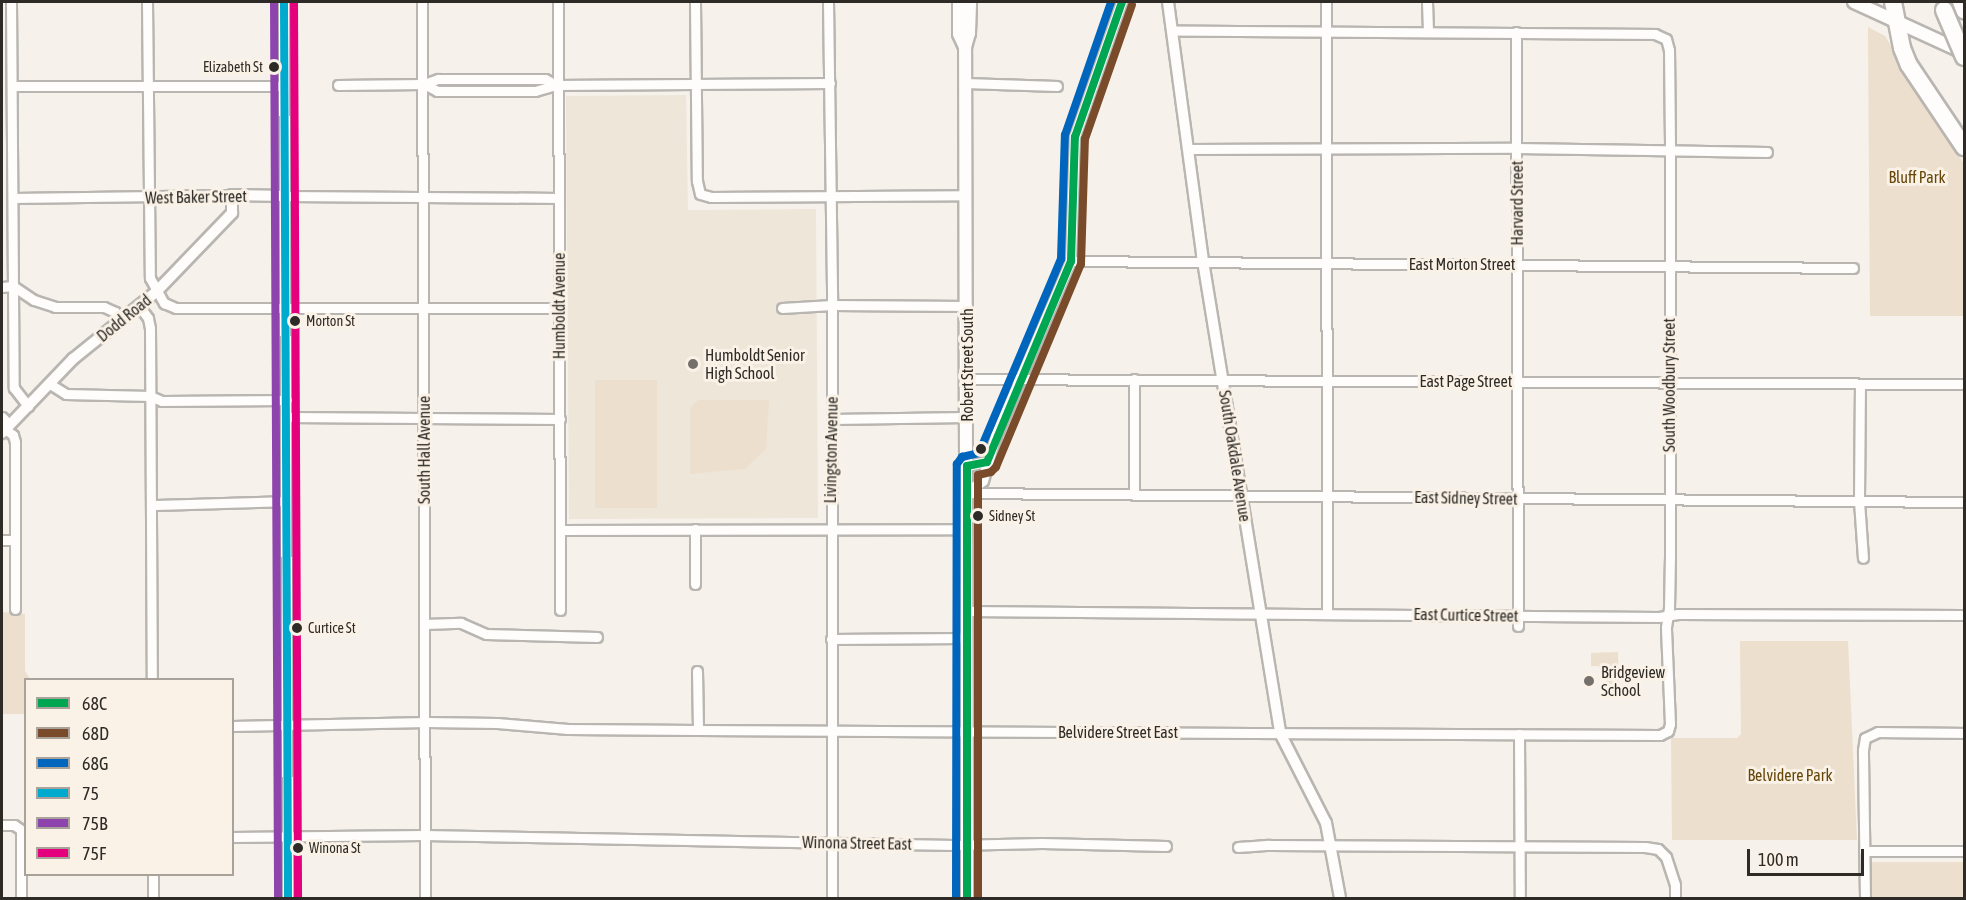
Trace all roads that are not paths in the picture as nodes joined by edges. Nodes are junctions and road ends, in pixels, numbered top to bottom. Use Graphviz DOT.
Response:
graph roads {
  1 [pos="11,2"];
  2 [pos="147,2"];
  3 [pos="284,2"];
  4 [pos="422,2"];
  5 [pos="558,2"];
  6 [pos="695,2"];
  7 [pos="828,2"];
  8 [pos="959,2"];
  9 [pos="970,2"];
  10 [pos="1122,2"];
  11 [pos="1168,2"];
  12 [pos="1326,2"];
  13 [pos="1427,2"];
  14 [pos="1854,2"];
  15 [pos="1893,2"];
  16 [pos="1961,2"];
  17 [pos="1943,6"];
  18 [pos="1965,10"];
  19 [pos="1896,22"];
  20 [pos="6,26"];
  21 [pos="1173,31"];
  22 [pos="1326,31"];
  23 [pos="1428,32"];
  24 [pos="1516,32"];
  25 [pos="965,47"];
  26 [pos="1965,52"];
  27 [pos="1965,57"];
  28 [pos="830,83"];
  29 [pos="965,83"];
  30 [pos="424,84"];
  31 [pos="148,85"];
  32 [pos="338,85"];
  33 [pos="556,85"];
  34 [pos="12,86"];
  35 [pos="284,86"];
  36 [pos="695,86"];
  37 [pos="1057,86"];
  38 [pos="1965,147"];
  39 [pos="1325,148"];
  40 [pos="1516,148"];
  41 [pos="1189,149"];
  42 [pos="1670,151"];
  43 [pos="1767,152"];
  44 [pos="2,158"];
  45 [pos="12,158"];
  46 [pos="232,195"];
  47 [pos="831,195"];
  48 [pos="966,195"];
  49 [pos="285,196"];
  50 [pos="422,196"];
  51 [pos="13,198"];
  52 [pos="150,198"];
  53 [pos="559,198"];
  54 [pos="1071,261"];
  55 [pos="1203,262"];
  56 [pos="1326,263"];
  57 [pos="1517,265"];
  58 [pos="1669,267"];
  59 [pos="1853,268"];
  60 [pos="13,286"];
  61 [pos="2,287"];
  62 [pos="156,292"];
  63 [pos="832,305"];
  64 [pos="139,306"];
  65 [pos="967,306"];
  66 [pos="285,307"];
  67 [pos="423,307"];
  68 [pos="559,308"];
  69 [pos="782,308"];
  70 [pos="121,320"];
  71 [pos="967,379"];
  72 [pos="1134,379"];
  73 [pos="1022,380"];
  74 [pos="1222,380"];
  75 [pos="1325,381"];
  76 [pos="1517,381"];
  77 [pos="1670,383"];
  78 [pos="50,384"];
  79 [pos="1860,384"];
  80 [pos="1965,384"];
  81 [pos="150,396"];
  82 [pos="286,400"];
  83 [pos="28,406"];
  84 [pos="287,417"];
  85 [pos="967,417"];
  86 [pos="424,419"];
  87 [pos="560,419"];
  88 [pos="832,419"];
  89 [pos="4,426"];
  90 [pos="987,462"];
  91 [pos="967,466"];
  92 [pos="967,493"];
  93 [pos="1134,495"];
  94 [pos="1242,496"];
  95 [pos="1326,496"];
  96 [pos="1518,498"];
  97 [pos="1670,500"];
  98 [pos="286,501"];
  99 [pos="1859,501"];
  100 [pos="1965,502"];
  101 [pos="152,505"];
  102 [pos="695,529"];
  103 [pos="831,529"];
  104 [pos="967,529"];
  105 [pos="560,530"];
  106 [pos="2,540"];
  107 [pos="15,540"];
  108 [pos="1863,558"];
  109 [pos="695,584"];
  110 [pos="15,609"];
  111 [pos="560,610"];
  112 [pos="967,611"];
  113 [pos="1260,612"];
  114 [pos="1327,613"];
  115 [pos="1517,615"];
  116 [pos="1965,615"];
  117 [pos="1667,616"];
  118 [pos="425,624"];
  119 [pos="1518,626"];
  120 [pos="597,637"];
  121 [pos="968,638"];
  122 [pos="831,639"];
  123 [pos="697,671"];
  124 [pos="152,678"];
  125 [pos="427,722"];
  126 [pos="288,725"];
  127 [pos="234,726"];
  128 [pos="698,730"];
  129 [pos="831,730"];
  130 [pos="967,731"];
  131 [pos="1668,731"];
  132 [pos="1280,733"];
  133 [pos="1965,733"];
  134 [pos="1519,734"];
  135 [pos="2,825"];
  136 [pos="23,832"];
  137 [pos="288,835"];
  138 [pos="424,835"];
  139 [pos="234,837"];
  140 [pos="831,843"];
  141 [pos="968,845"];
  142 [pos="1166,846"];
  143 [pos="1332,846"];
  144 [pos="1238,847"];
  145 [pos="1519,847"];
  146 [pos="1864,851"];
  147 [pos="1965,851"];
  148 [pos="153,876"];
  149 [pos="21,898"];
  150 [pos="153,898"];
  151 [pos="288,898"];
  152 [pos="425,898"];
  153 [pos="832,898"];
  154 [pos="967,898"];
  155 [pos="1340,898"];
  156 [pos="1520,898"];
  157 [pos="1675,898"];
  158 [pos="1865,898"];
  1 -- 20 [label="street"];
  2 -- 31 [label="street"];
  3 -- 35 [label="street"];
  4 -- 30 [label="street, South Hall Avenue"];
  5 -- 33 [label="street, Humboldt Avenue"];
  6 -- 36 [label="street"];
  7 -- 28 [label="street, Livingston Avenue"];
  8 -- 25 [label="main road, Robert Street South"];
  9 -- 25 [label="main road, Robert Street South"];
  10 -- 54 [label="street"];
  11 -- 21 [label="street, South Oakdale Avenue"];
  12 -- 22 [label="street"];
  13 -- 23 [label="street"];
  14 -- 19 [label="main road"];
  15 -- 19 [label="highway"];
  16 -- 18 [label="highway"];
  17 -- 27 [label="highway, bridge"];
  19 -- 26 [label="main road"];
  19 -- 38 [label="highway"];
  20 -- 34 [label="street"];
  21 -- 22 [label="street"];
  21 -- 41 [label="street, South Oakdale Avenue"];
  22 -- 23 [label="street"];
  22 -- 39 [label="street"];
  23 -- 24 [label="street"];
  24 -- 40 [label="street, Harvard Street"];
  24 -- 42 [label="street, South Woodbury Street"];
  25 -- 29 [label="main road, Robert Street South"];
  28 -- 36 [label="street"];
  28 -- 47 [label="street, Livingston Avenue"];
  29 -- 37 [label="street"];
  29 -- 48 [label="main road, Robert Street South"];
  30 -- 32 [label="street"];
  30 -- 33 [label="street"];
  30 -- 50 [label="street, South Hall Avenue"];
  31 -- 34 [label="street"];
  31 -- 35 [label="street"];
  31 -- 52 [label="street"];
  33 -- 36 [label="street"];
  33 -- 53 [label="street, Humboldt Avenue"];
  34 -- 45 [label="street"];
  35 -- 49 [label="street"];
  36 -- 47 [label="street"];
  39 -- 40 [label="street"];
  39 -- 41 [label="street"];
  39 -- 56 [label="street"];
  40 -- 42 [label="street"];
  40 -- 57 [label="street, Harvard Street"];
  41 -- 55 [label="street, South Oakdale Avenue"];
  42 -- 43 [label="street"];
  42 -- 58 [label="street, South Woodbury Street"];
  44 -- 45 [label="street"];
  45 -- 51 [label="street"];
  46 -- 49 [label="street, West Baker Street"];
  46 -- 52 [label="street, West Baker Street"];
  46 -- 62 [label="street, Dodd Road"];
  47 -- 48 [label="street"];
  47 -- 63 [label="street, Livingston Avenue"];
  48 -- 65 [label="main road, Robert Street South"];
  49 -- 50 [label="street, West Baker Street"];
  49 -- 66 [label="street"];
  50 -- 53 [label="street, West Baker Street"];
  50 -- 67 [label="street, South Hall Avenue"];
  51 -- 52 [label="street, West Baker Street"];
  51 -- 60 [label="street"];
  52 -- 62 [label="street"];
  53 -- 68 [label="street, Humboldt Avenue"];
  54 -- 55 [label="street, East Morton Street"];
  54 -- 73 [label="street"];
  55 -- 56 [label="street, East Morton Street"];
  55 -- 74 [label="street, South Oakdale Avenue"];
  56 -- 57 [label="street, East Morton Street"];
  56 -- 75 [label="street"];
  57 -- 58 [label="street, East Morton Street"];
  57 -- 76 [label="street, Harvard Street"];
  58 -- 59 [label="street, East Morton Street"];
  58 -- 77 [label="street, South Woodbury Street"];
  60 -- 61 [label="street"];
  60 -- 70 [label="street"];
  60 -- 83 [label="street"];
  62 -- 64 [label="street, Dodd Road"];
  62 -- 66 [label="street"];
  63 -- 65 [label="street"];
  63 -- 69 [label="street"];
  63 -- 88 [label="street, Livingston Avenue"];
  64 -- 70 [label="street, Dodd Road"];
  64 -- 81 [label="street"];
  65 -- 71 [label="main road, Robert Street South"];
  66 -- 67 [label="street"];
  66 -- 82 [label="street"];
  67 -- 68 [label="street"];
  67 -- 86 [label="street, South Hall Avenue"];
  68 -- 87 [label="street, Humboldt Avenue"];
  70 -- 78 [label="street, Dodd Road"];
  71 -- 73 [label="street, East Page Street"];
  71 -- 85 [label="main road, Robert Street South"];
  72 -- 73 [label="street, East Page Street"];
  72 -- 74 [label="street, East Page Street"];
  72 -- 93 [label="street"];
  73 -- 90 [label="street"];
  74 -- 75 [label="street, East Page Street"];
  74 -- 94 [label="street, South Oakdale Avenue"];
  75 -- 76 [label="street, East Page Street"];
  75 -- 95 [label="street"];
  76 -- 77 [label="street, East Page Street"];
  76 -- 96 [label="street, Harvard Street"];
  77 -- 79 [label="street, East Page Street"];
  77 -- 97 [label="street, South Woodbury Street"];
  78 -- 81 [label="street"];
  78 -- 83 [label="street, Dodd Road"];
  79 -- 80 [label="street, East Page Street"];
  79 -- 99 [label="street"];
  81 -- 82 [label="street"];
  81 -- 101 [label="street"];
  82 -- 84 [label="street"];
  83 -- 89 [label="street, Dodd Road"];
  84 -- 86 [label="street"];
  84 -- 98 [label="street"];
  85 -- 88 [label="street"];
  85 -- 91 [label="main road, Robert Street South"];
  86 -- 87 [label="street"];
  86 -- 118 [label="street, South Hall Avenue"];
  87 -- 105 [label="street, Humboldt Avenue"];
  88 -- 103 [label="street, Livingston Avenue"];
  89 -- 107 [label="street"];
  90 -- 91 [label="street"];
  90 -- 92 [label="street"];
  91 -- 92 [label="main road, Robert Street South"];
  92 -- 93 [label="street, East Sidney Street"];
  92 -- 104 [label="main road, Robert Street South"];
  93 -- 94 [label="street, East Sidney Street"];
  94 -- 95 [label="street, East Sidney Street"];
  94 -- 113 [label="street, South Oakdale Avenue"];
  95 -- 96 [label="street, East Sidney Street"];
  95 -- 114 [label="street"];
  96 -- 97 [label="street, East Sidney Street"];
  96 -- 115 [label="street, Harvard Street"];
  97 -- 99 [label="street, East Sidney Street"];
  97 -- 117 [label="street, South Woodbury Street"];
  98 -- 101 [label="street"];
  98 -- 126 [label="street"];
  99 -- 100 [label="street, East Sidney Street"];
  99 -- 108 [label="street"];
  101 -- 124 [label="street"];
  102 -- 103 [label="street"];
  102 -- 105 [label="street"];
  102 -- 109 [label="street"];
  103 -- 104 [label="street"];
  103 -- 122 [label="street, Livingston Avenue"];
  104 -- 112 [label="main road, Robert Street South"];
  105 -- 111 [label="street, Humboldt Avenue"];
  106 -- 107 [label="street"];
  107 -- 110 [label="street"];
  112 -- 113 [label="street, East Curtice Street"];
  112 -- 121 [label="main road, Robert Street South"];
  113 -- 114 [label="street, East Curtice Street"];
  113 -- 132 [label="street, South Oakdale Avenue"];
  114 -- 115 [label="street, East Curtice Street"];
  115 -- 117 [label="street, East Curtice Street"];
  115 -- 119 [label="street, Harvard Street"];
  116 -- 117 [label="street, East Curtice Street"];
  117 -- 131 [label="street, South Woodbury Street"];
  118 -- 120 [label="street"];
  118 -- 125 [label="street, South Hall Avenue"];
  121 -- 122 [label="street"];
  121 -- 130 [label="main road, Robert Street South"];
  122 -- 129 [label="street, Livingston Avenue"];
  123 -- 128 [label="street"];
  125 -- 126 [label="street, Belvidere Street East"];
  125 -- 128 [label="street, Belvidere Street East"];
  125 -- 138 [label="street, South Hall Avenue"];
  126 -- 127 [label="street, Belvidere Street East"];
  126 -- 137 [label="street"];
  128 -- 129 [label="street, Belvidere Street East"];
  129 -- 130 [label="street, Belvidere Street East"];
  129 -- 140 [label="street, Livingston Avenue"];
  130 -- 132 [label="street, Belvidere Street East"];
  130 -- 141 [label="main road, Robert Street South"];
  131 -- 134 [label="street, Belvidere Street East"];
  132 -- 134 [label="street, Belvidere Street East"];
  132 -- 143 [label="street, South Oakdale Avenue"];
  133 -- 146 [label="street"];
  134 -- 145 [label="street"];
  135 -- 136 [label="street"];
  136 -- 149 [label="street"];
  137 -- 138 [label="street, Winona Street East"];
  137 -- 139 [label="street, Winona Street East"];
  137 -- 151 [label="street"];
  138 -- 140 [label="street, Winona Street East"];
  138 -- 152 [label="street, South Hall Avenue"];
  140 -- 141 [label="street, Winona Street East"];
  140 -- 153 [label="street, Livingston Avenue"];
  141 -- 142 [label="street, Winona Street East"];
  141 -- 154 [label="main road, Robert Street South"];
  143 -- 144 [label="street"];
  143 -- 145 [label="street"];
  143 -- 155 [label="street, South Oakdale Avenue"];
  145 -- 156 [label="street"];
  145 -- 157 [label="street"];
  146 -- 147 [label="street"];
  146 -- 158 [label="street"];
  148 -- 150 [label="street"];
}
